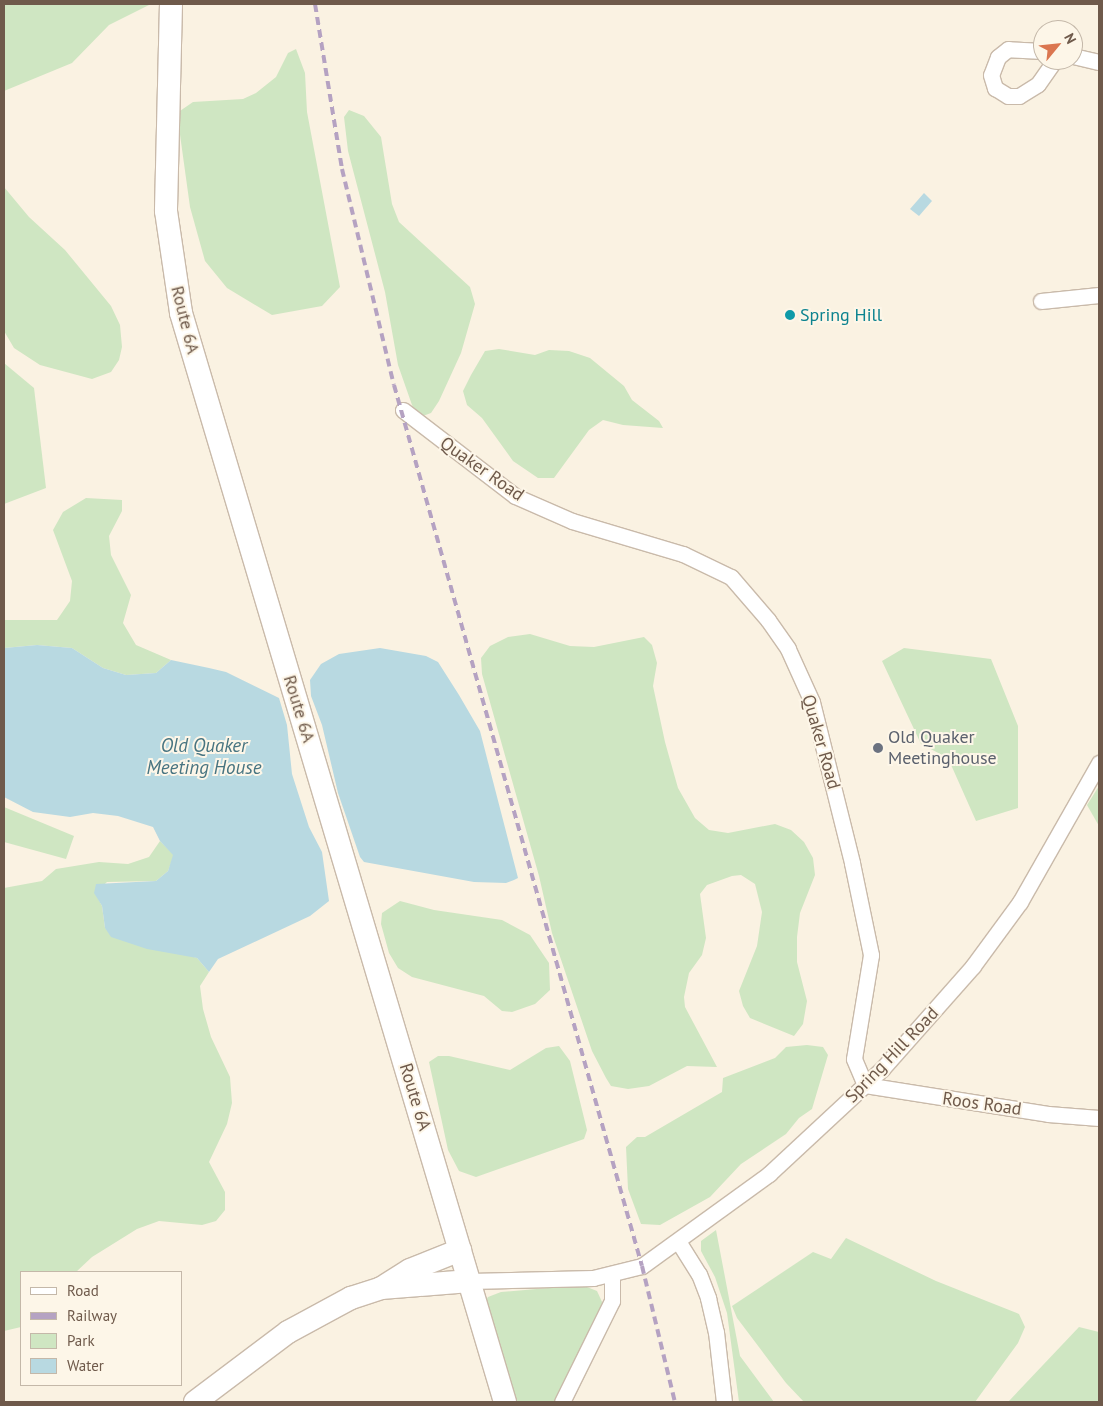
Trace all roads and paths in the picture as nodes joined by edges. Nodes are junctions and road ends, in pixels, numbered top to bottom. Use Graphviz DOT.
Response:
graph roads {
  1 [pos="170,4"];
  2 [pos="1033,50"];
  3 [pos="1083,58"];
  4 [pos="1099,62"];
  5 [pos="1047,70"];
  6 [pos="1099,295"];
  7 [pos="1041,301"];
  8 [pos="403,410"];
  9 [pos="1099,763"];
  10 [pos="865,1085"];
  11 [pos="1099,1118"];
  12 [pos="678,1241"];
  13 [pos="460,1250"];
  14 [pos="612,1275"];
  15 [pos="470,1281"];
  16 [pos="381,1288"];
  17 [pos="196,1402"];
  18 [pos="505,1402"];
  19 [pos="562,1402"];
  20 [pos="724,1402"];
  1 -- 13 [label="main road, Route 6A"];
  2 -- 5 [label="street"];
  3 -- 4 [label="street"];
  6 -- 7 [label="street"];
  8 -- 10 [label="street, Quaker Road"];
  9 -- 10 [label="street, Spring Hill Road"];
  10 -- 11 [label="street, Roos Road"];
  10 -- 12 [label="street, Spring Hill Road"];
  12 -- 14 [label="street, Spring Hill Road"];
  12 -- 20 [label="street"];
  13 -- 15 [label="main road, Route 6A"];
  13 -- 16 [label="main road"];
  14 -- 15 [label="street, Spring Hill Road"];
  14 -- 19 [label="street"];
  15 -- 16 [label="main road"];
  15 -- 18 [label="main road, Route 6A"];
  16 -- 17 [label="main road"];
}
